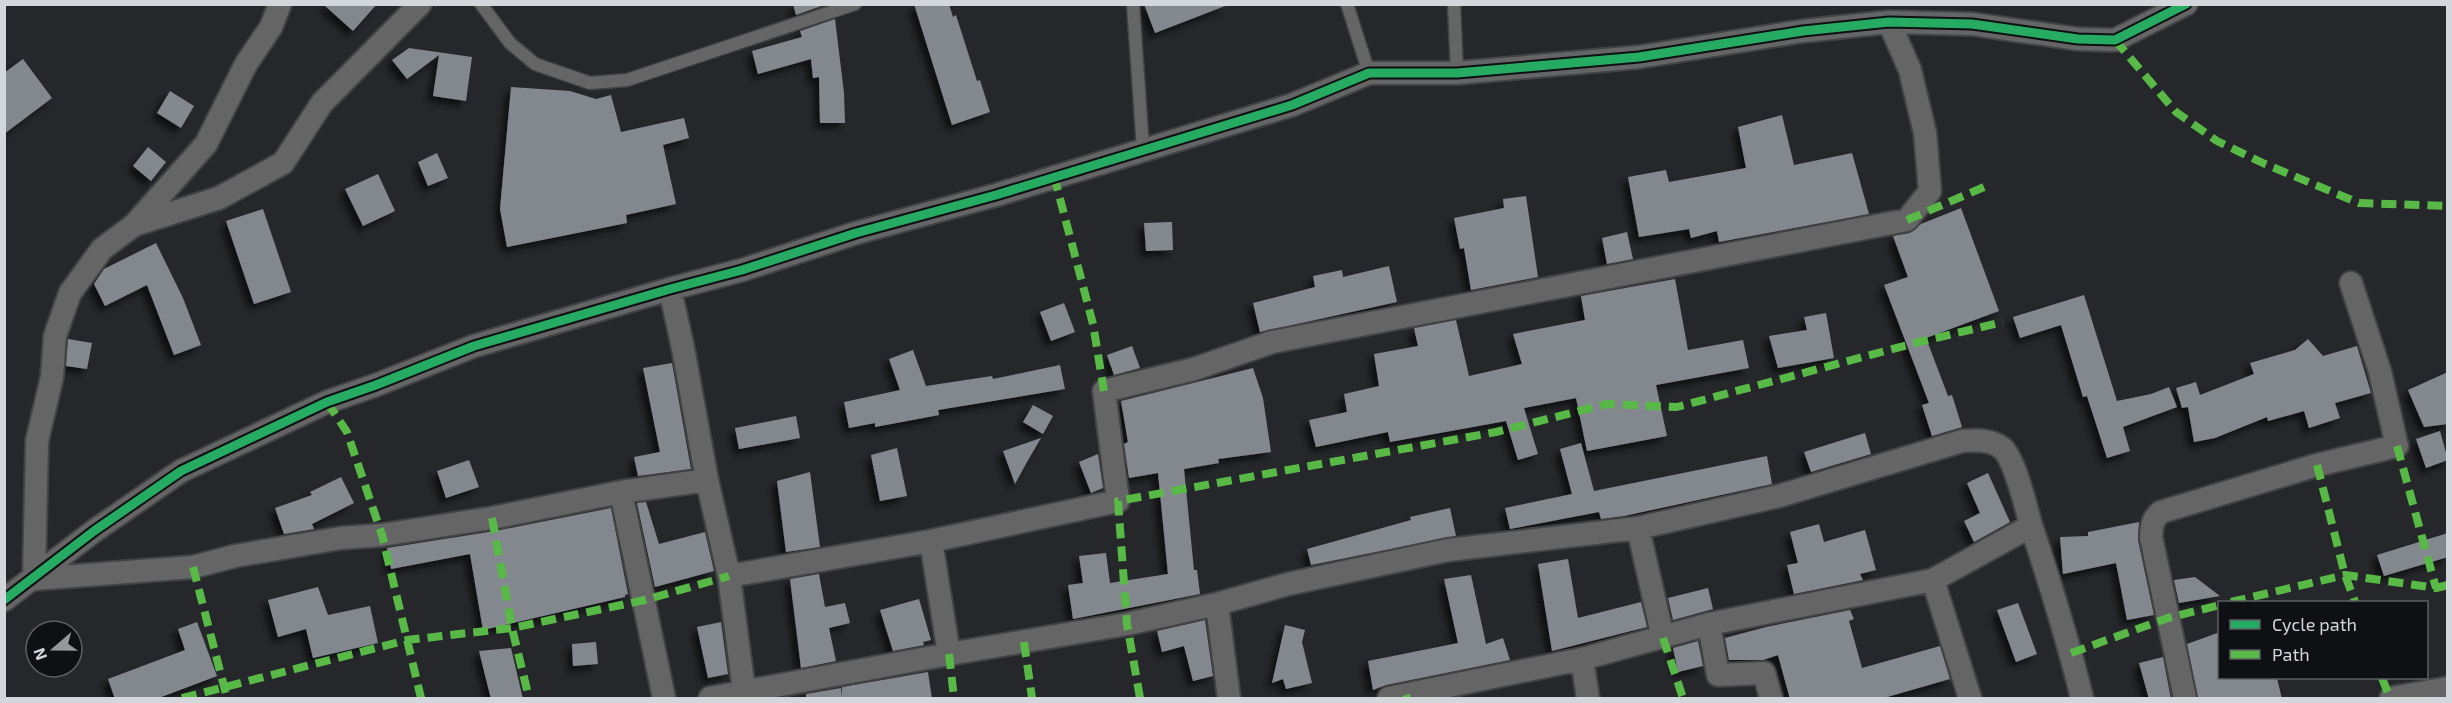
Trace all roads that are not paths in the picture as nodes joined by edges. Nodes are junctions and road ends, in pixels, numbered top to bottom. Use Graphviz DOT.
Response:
graph roads {
  1 [pos="280,4"];
  2 [pos="420,4"];
  3 [pos="481,4"];
  4 [pos="855,4"];
  5 [pos="1133,4"];
  6 [pos="1347,4"];
  7 [pos="1454,4"];
  8 [pos="2186,4"];
  9 [pos="1889,22"];
  10 [pos="1369,73"];
  11 [pos="1457,73"];
  12 [pos="1143,149"];
  13 [pos="134,225"];
  14 [pos="2351,283"];
  15 [pos="670,289"];
  16 [pos="707,480"];
  17 [pos="621,492"];
  18 [pos="2031,526"];
  19 [pos="1638,528"];
  20 [pos="931,540"];
  21 [pos="729,576"];
  22 [pos="34,579"];
  23 [pos="1933,579"];
  24 [pos="4,600"];
  25 [pos="1217,604"];
  26 [pos="1709,624"];
  27 [pos="1663,638"];
  28 [pos="949,654"];
  29 [pos="1582,659"];
  30 [pos="2448,688"];
  31 [pos="745,695"];
  32 [pos="664,699"];
  33 [pos="710,699"];
  34 [pos="1230,699"];
  35 [pos="1389,699"];
  36 [pos="1588,699"];
  37 [pos="1771,699"];
  38 [pos="1970,699"];
  39 [pos="2082,699"];
  40 [pos="2185,699"];
  41 [pos="2391,699"];
  1 -- 13 [label="street"];
  2 -- 13 [label="street"];
  3 -- 4 [label="lane"];
  5 -- 12 [label="lane"];
  6 -- 10 [label="lane"];
  7 -- 11 [label="lane"];
  8 -- 9 [label="street"];
  9 -- 11 [label="street"];
  9 -- 20 [label="street"];
  10 -- 11 [label="street"];
  10 -- 12 [label="street"];
  12 -- 15 [label="street"];
  13 -- 22 [label="street"];
  14 -- 40 [label="street"];
  15 -- 16 [label="street"];
  15 -- 22 [label="street"];
  16 -- 17 [label="street"];
  16 -- 21 [label="street"];
  17 -- 22 [label="street"];
  17 -- 32 [label="street"];
  18 -- 19 [label="street"];
  18 -- 23 [label="street"];
  18 -- 39 [label="street"];
  19 -- 25 [label="street"];
  19 -- 27 [label="street"];
  20 -- 21 [label="street"];
  20 -- 28 [label="street"];
  21 -- 31 [label="street"];
  22 -- 24 [label="street"];
  23 -- 26 [label="street"];
  23 -- 38 [label="street"];
  25 -- 28 [label="street"];
  25 -- 34 [label="street"];
  26 -- 27 [label="street"];
  26 -- 37 [label="street"];
  27 -- 29 [label="street"];
  28 -- 31 [label="street"];
  29 -- 35 [label="street"];
  29 -- 36 [label="street"];
  30 -- 41 [label="street"];
  31 -- 33 [label="street"];
}
